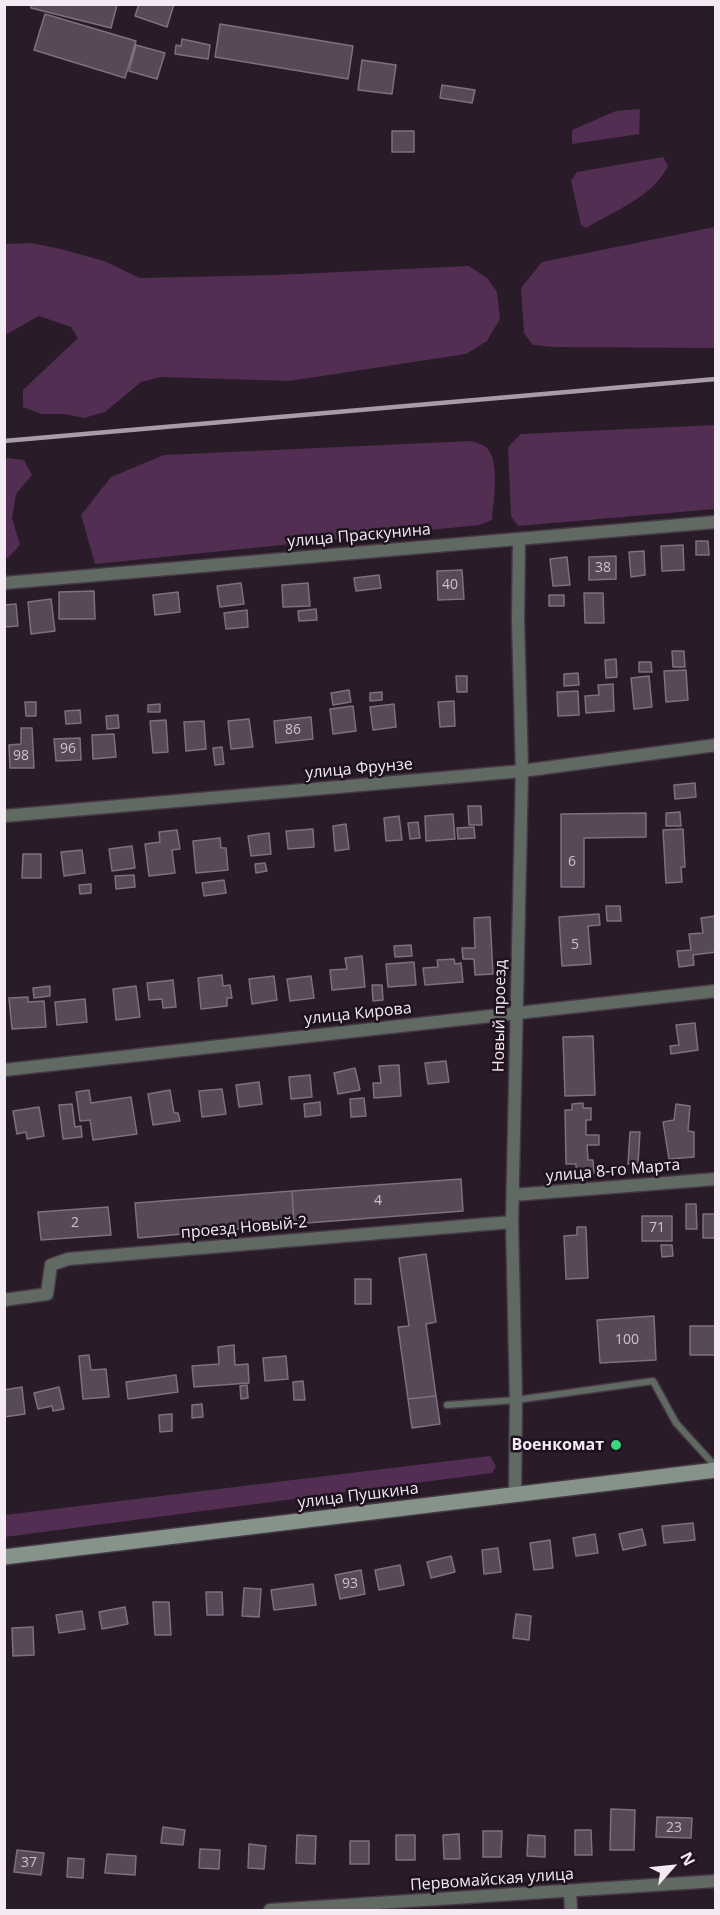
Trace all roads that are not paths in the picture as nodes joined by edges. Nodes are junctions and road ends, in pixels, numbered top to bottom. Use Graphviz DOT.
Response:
graph roads {
  1 [pos="716,522"];
  2 [pos="519,539"];
  3 [pos="4,583"];
  4 [pos="716,745"];
  5 [pos="522,771"];
  6 [pos="4,816"];
  7 [pos="716,991"];
  8 [pos="516,1013"];
  9 [pos="4,1070"];
  10 [pos="716,1179"];
  11 [pos="513,1196"];
  12 [pos="512,1222"];
  13 [pos="4,1300"];
  14 [pos="516,1400"];
  15 [pos="447,1405"];
  16 [pos="716,1468"];
  17 [pos="515,1495"];
  18 [pos="4,1557"];
  19 [pos="716,1881"];
  20 [pos="570,1891"];
  21 [pos="270,1911"];
  22 [pos="571,1911"];
  1 -- 2 [label="street, улица Праскунина"];
  2 -- 3 [label="street, улица Праскунина"];
  2 -- 5 [label="street, Новый проезд"];
  4 -- 5 [label="street, улица Фрунзе"];
  5 -- 6 [label="street, улица Фрунзе"];
  5 -- 8 [label="street, Новый проезд"];
  7 -- 8 [label="street, улица Кирова"];
  8 -- 9 [label="street, улица Кирова"];
  8 -- 11 [label="street, Новый проезд"];
  10 -- 11 [label="street, улица 8-го Марта"];
  11 -- 12 [label="street, Новый проезд"];
  12 -- 13 [label="street, проезд Новый-2"];
  12 -- 14 [label="street, Новый проезд"];
  14 -- 15 [label="lane"];
  14 -- 16 [label="lane"];
  14 -- 17 [label="street, Новый проезд"];
  16 -- 17 [label="main road, улица Пушкина"];
  17 -- 18 [label="main road, улица Пушкина"];
  19 -- 20 [label="street, Первомайская улица"];
  20 -- 21 [label="street, Первомайская улица"];
  20 -- 22 [label="street"];
}
